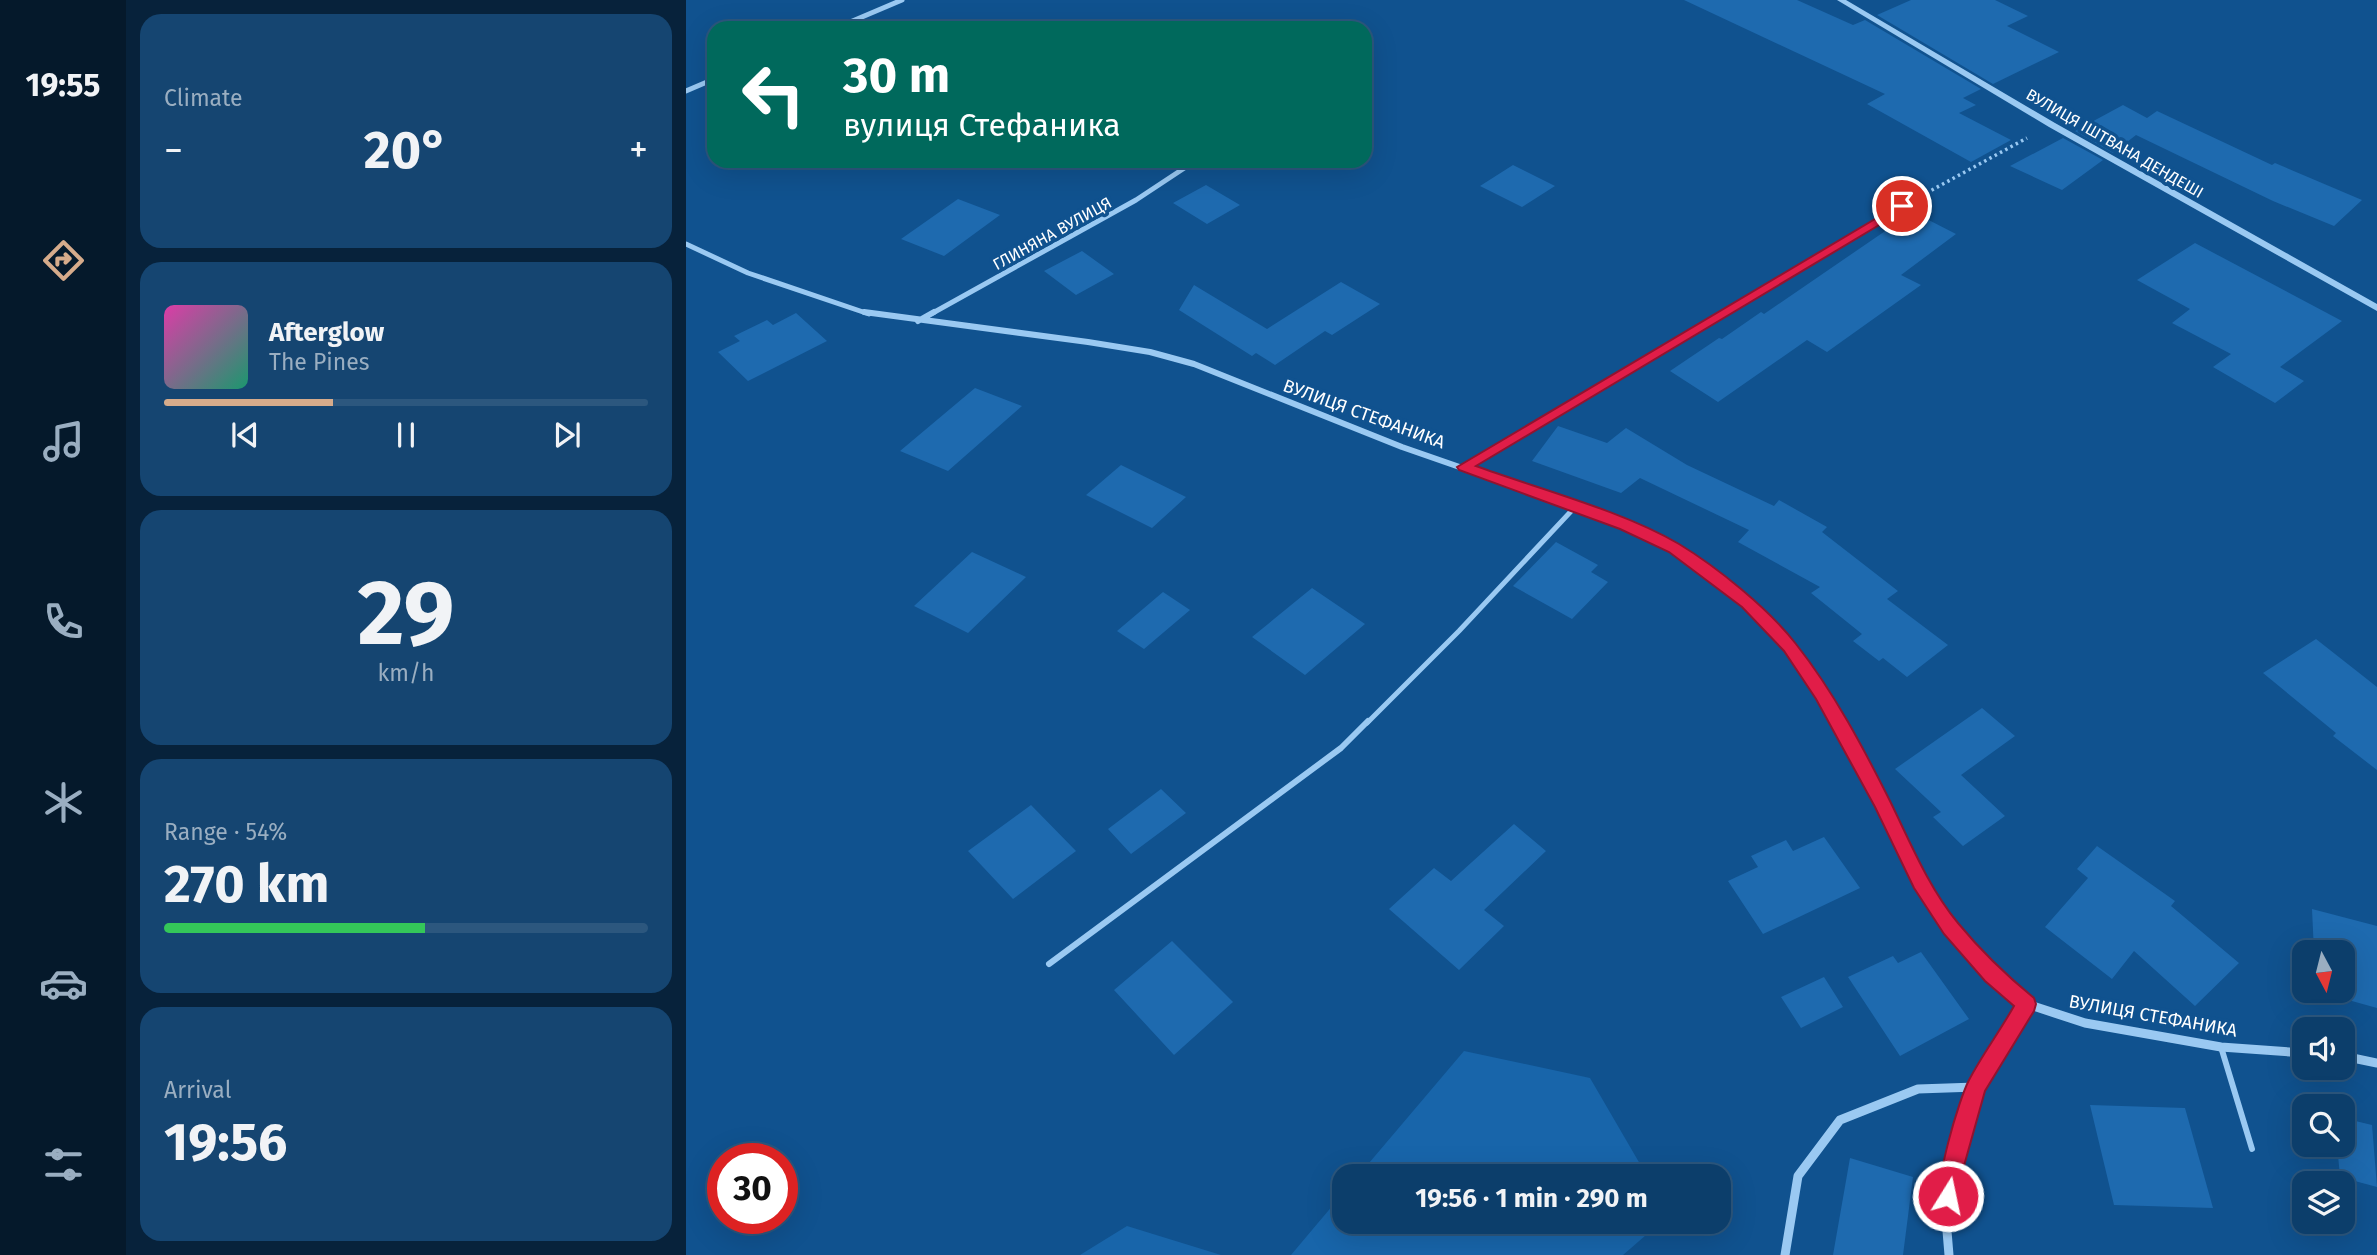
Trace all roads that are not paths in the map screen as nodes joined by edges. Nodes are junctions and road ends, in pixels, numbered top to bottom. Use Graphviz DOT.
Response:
graph roads {
  1 [pos="902,0"];
  2 [pos="1841,0"];
  3 [pos="852,21"];
  4 [pos="707,82"];
  5 [pos="686,91"];
  6 [pos="1184,168"];
  7 [pos="1902,206"];
  8 [pos="686,244"];
  9 [pos="2377,308"];
  10 [pos="917,321"];
  11 [pos="1464,467"];
  12 [pos="1575,507"];
  13 [pos="1049,964"];
  14 [pos="2027,1004"];
  15 [pos="2221,1047"];
  16 [pos="2292,1052"];
  17 [pos="2355,1058"];
  18 [pos="2377,1063"];
  19 [pos="1976,1087"];
  20 [pos="2252,1149"];
  21 [pos="1785,1255"];
  22 [pos="1949,1255"];
  1 -- 3 [label="street"];
  2 -- 9 [label="street, ВУЛИЦЯ ІШТВАНА ДЕНДЕШІ"];
  4 -- 5 [label="street"];
  6 -- 10 [label="street, ГЛИНЯНА ВУЛИЦЯ"];
  7 -- 11 [label="street"];
  8 -- 10 [label="street, ВУЛИЦЯ СТЕФАНИКА"];
  10 -- 11 [label="street, ВУЛИЦЯ СТЕФАНИКА"];
  11 -- 12 [label="street, ВУЛИЦЯ СТЕФАНИКА"];
  12 -- 13 [label="lane"];
  12 -- 14 [label="street, ВУЛИЦЯ СТЕФАНИКА"];
  14 -- 15 [label="street, ВУЛИЦЯ СТЕФАНИКА"];
  14 -- 19 [label="street"];
  15 -- 16 [label="street, ВУЛИЦЯ СТЕФАНИКА"];
  15 -- 20 [label="lane"];
  17 -- 18 [label="street"];
  19 -- 21 [label="street"];
  19 -- 22 [label="street"];
}
